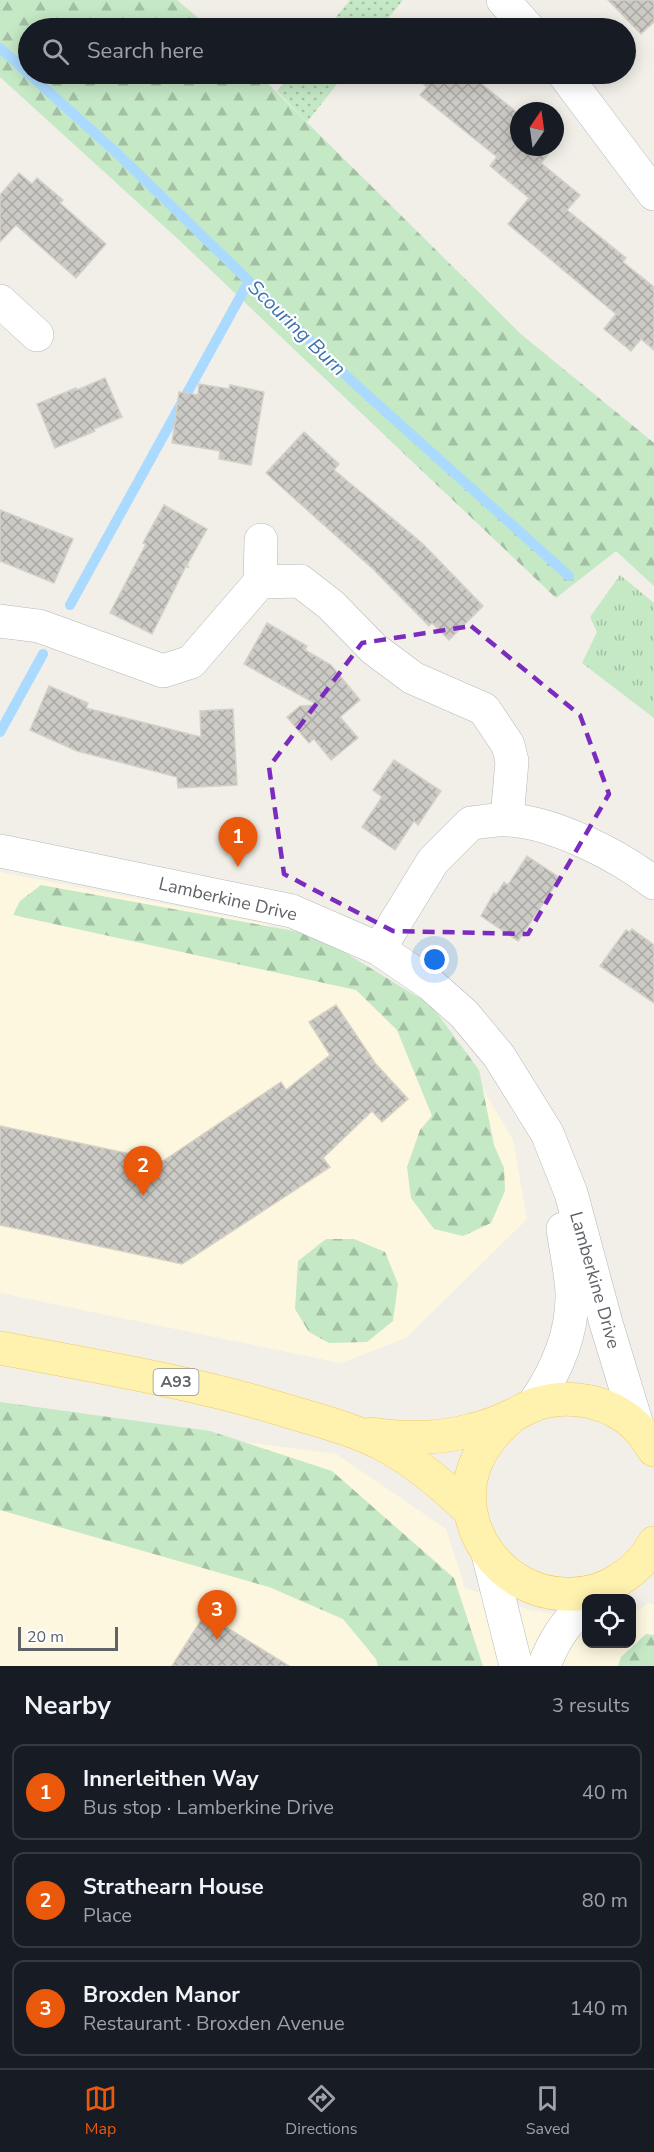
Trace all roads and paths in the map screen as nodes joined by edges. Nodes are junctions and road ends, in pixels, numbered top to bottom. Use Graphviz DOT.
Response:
graph roads {
  1 [pos="503,0"];
  2 [pos="519,18"];
  3 [pos="572,84"];
  4 [pos="654,194"];
  5 [pos="0,301"];
  6 [pos="37,335"];
  7 [pos="261,540"];
  8 [pos="260,582"];
  9 [pos="0,621"];
  10 [pos="507,819"];
  11 [pos="0,851"];
  12 [pos="654,883"];
  13 [pos="379,949"];
  14 [pos="547,1133"];
  15 [pos="0,1348"];
  16 [pos="522,1411"];
  17 [pos="349,1430"];
  18 [pos="646,1439"];
  19 [pos="470,1511"];
  20 [pos="654,1543"];
  21 [pos="488,1554"];
  22 [pos="654,1584"];
  23 [pos="599,1594"];
  24 [pos="582,1595"];
  25 [pos="582,1608"];
  26 [pos="516,1666"];
  27 [pos="544,1666"];
  1 -- 2 [label="street"];
  3 -- 4 [label="street"];
  5 -- 6 [label="street"];
  7 -- 8 [label="street"];
  8 -- 9 [label="street"];
  8 -- 10 [label="street"];
  10 -- 12 [label="street"];
  10 -- 13 [label="street"];
  11 -- 13 [label="street, Lamberkine Drive"];
  13 -- 14 [label="street, Lamberkine Drive"];
  14 -- 16 [label="street, Lamberkine Drive"];
  14 -- 18 [label="street, Lamberkine Drive"];
  15 -- 17 [label="main road, A93"];
  16 -- 17 [label="main road, A93"];
  16 -- 18 [label="main road, A93"];
  16 -- 19 [label="main road, A93"];
  17 -- 19 [label="main road, A93"];
  19 -- 21 [label="main road, A93"];
  20 -- 23 [label="main road, A93"];
  21 -- 24 [label="main road, A93"];
  21 -- 26 [label="street"];
  22 -- 23 [label="main road, A93"];
  25 -- 27 [label="street"];
}
